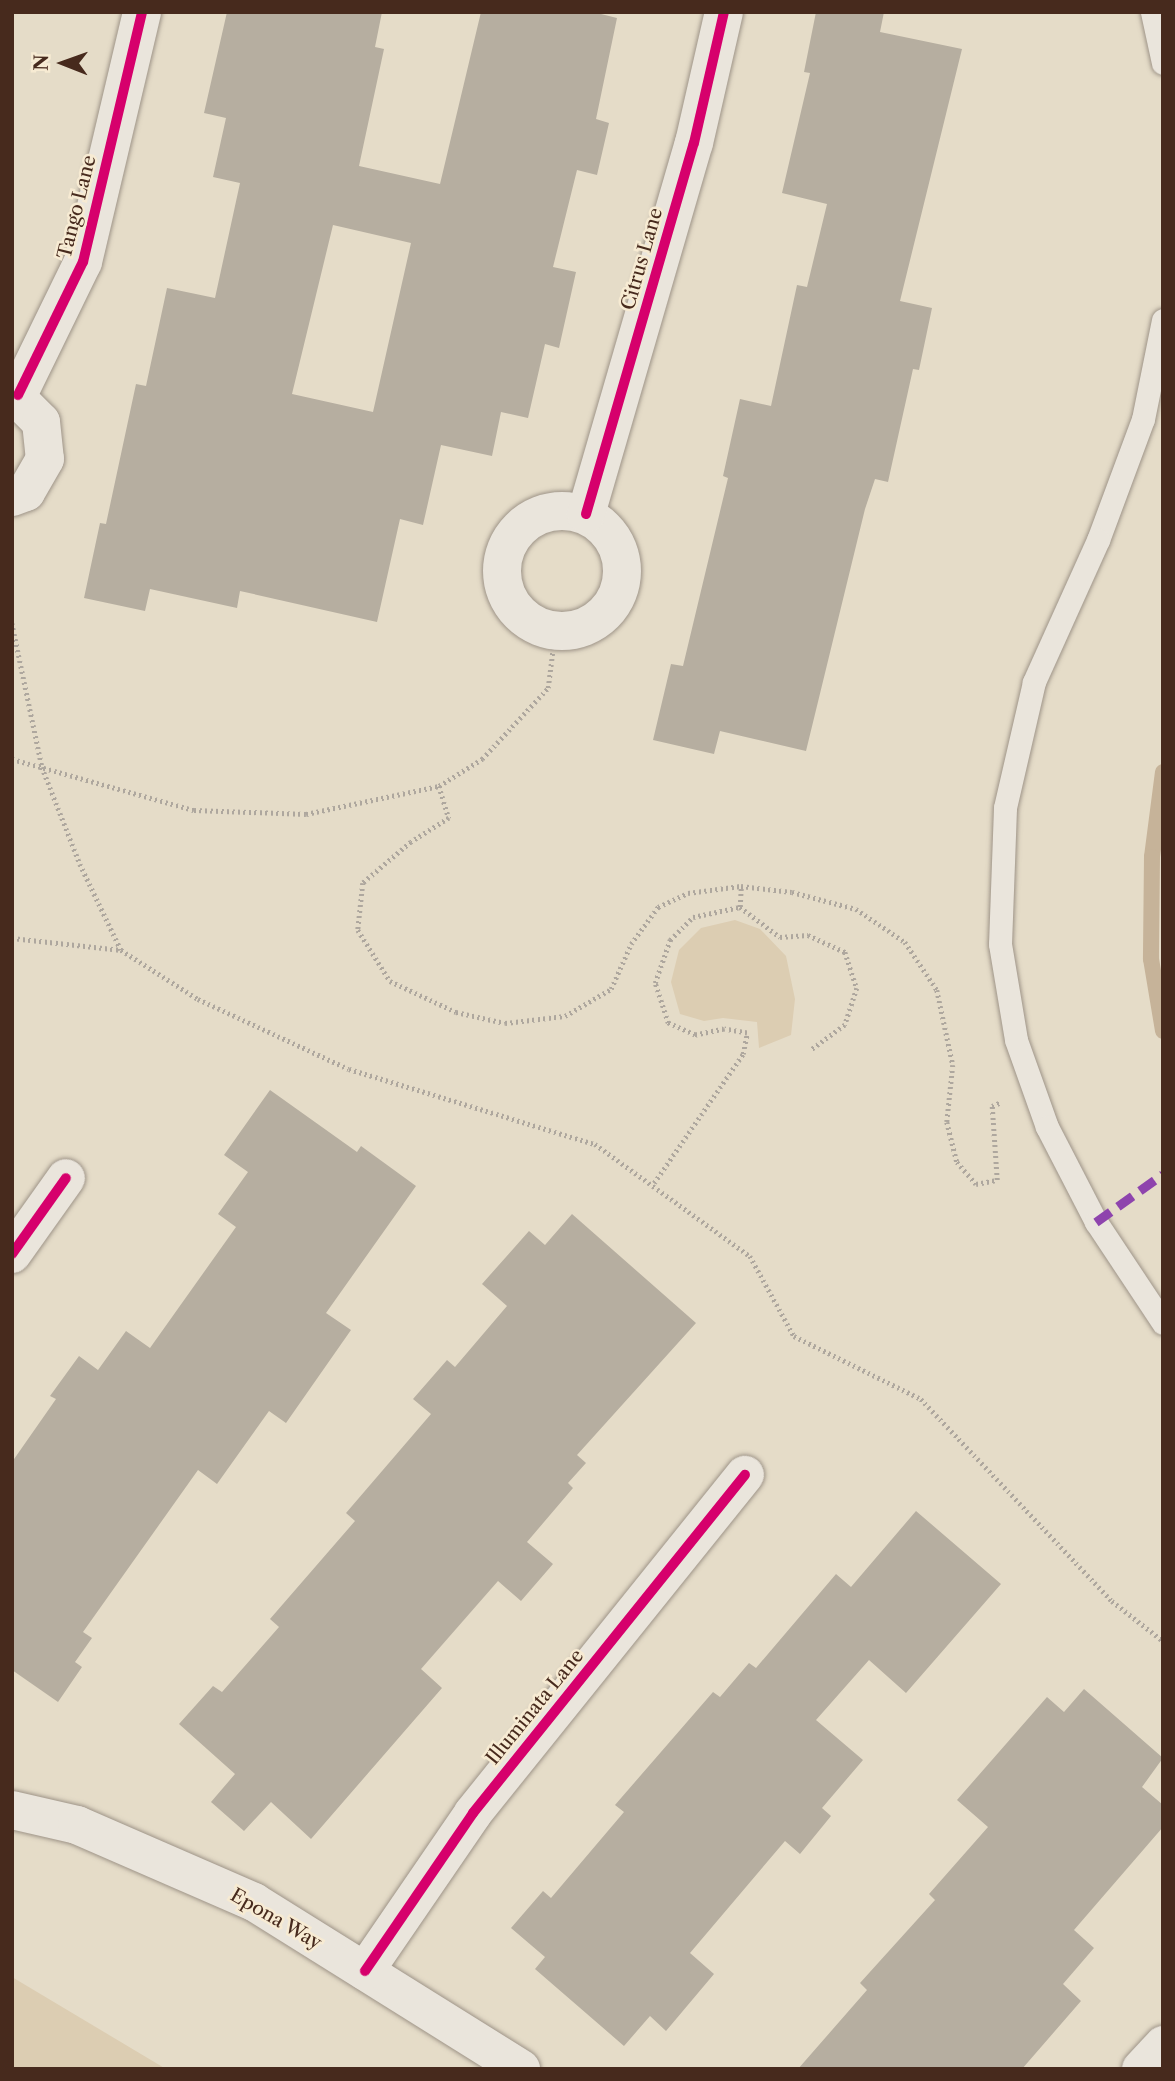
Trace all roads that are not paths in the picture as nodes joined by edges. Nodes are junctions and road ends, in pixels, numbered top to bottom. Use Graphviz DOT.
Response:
graph roads {
  1 [pos="142,12"];
  2 [pos="724,12"];
  3 [pos="1152,12"];
  4 [pos="1163,63"];
  5 [pos="1163,320"];
  6 [pos="15,394"];
  7 [pos="12,497"];
  8 [pos="586,514"];
  9 [pos="66,1178"];
  10 [pos="12,1254"];
  11 [pos="1163,1323"];
  12 [pos="745,1475"];
  13 [pos="12,1810"];
  14 [pos="365,1972"];
  15 [pos="1163,2045"];
  16 [pos="521,2069"];
  17 [pos="1141,2069"];
  1 -- 6 [label="street, Tango Lane"];
  2 -- 8 [label="street, Citrus Lane"];
  3 -- 4 [label="lane"];
  5 -- 11 [label="lane"];
  6 -- 7 [label="street, Tango Lane"];
  8 -- 8 [label="street"];
  9 -- 10 [label="street"];
  12 -- 14 [label="street, Illuminata Lane"];
  13 -- 14 [label="street, Epona Way"];
  14 -- 16 [label="street, Epona Way"];
  15 -- 17 [label="street"];
}
